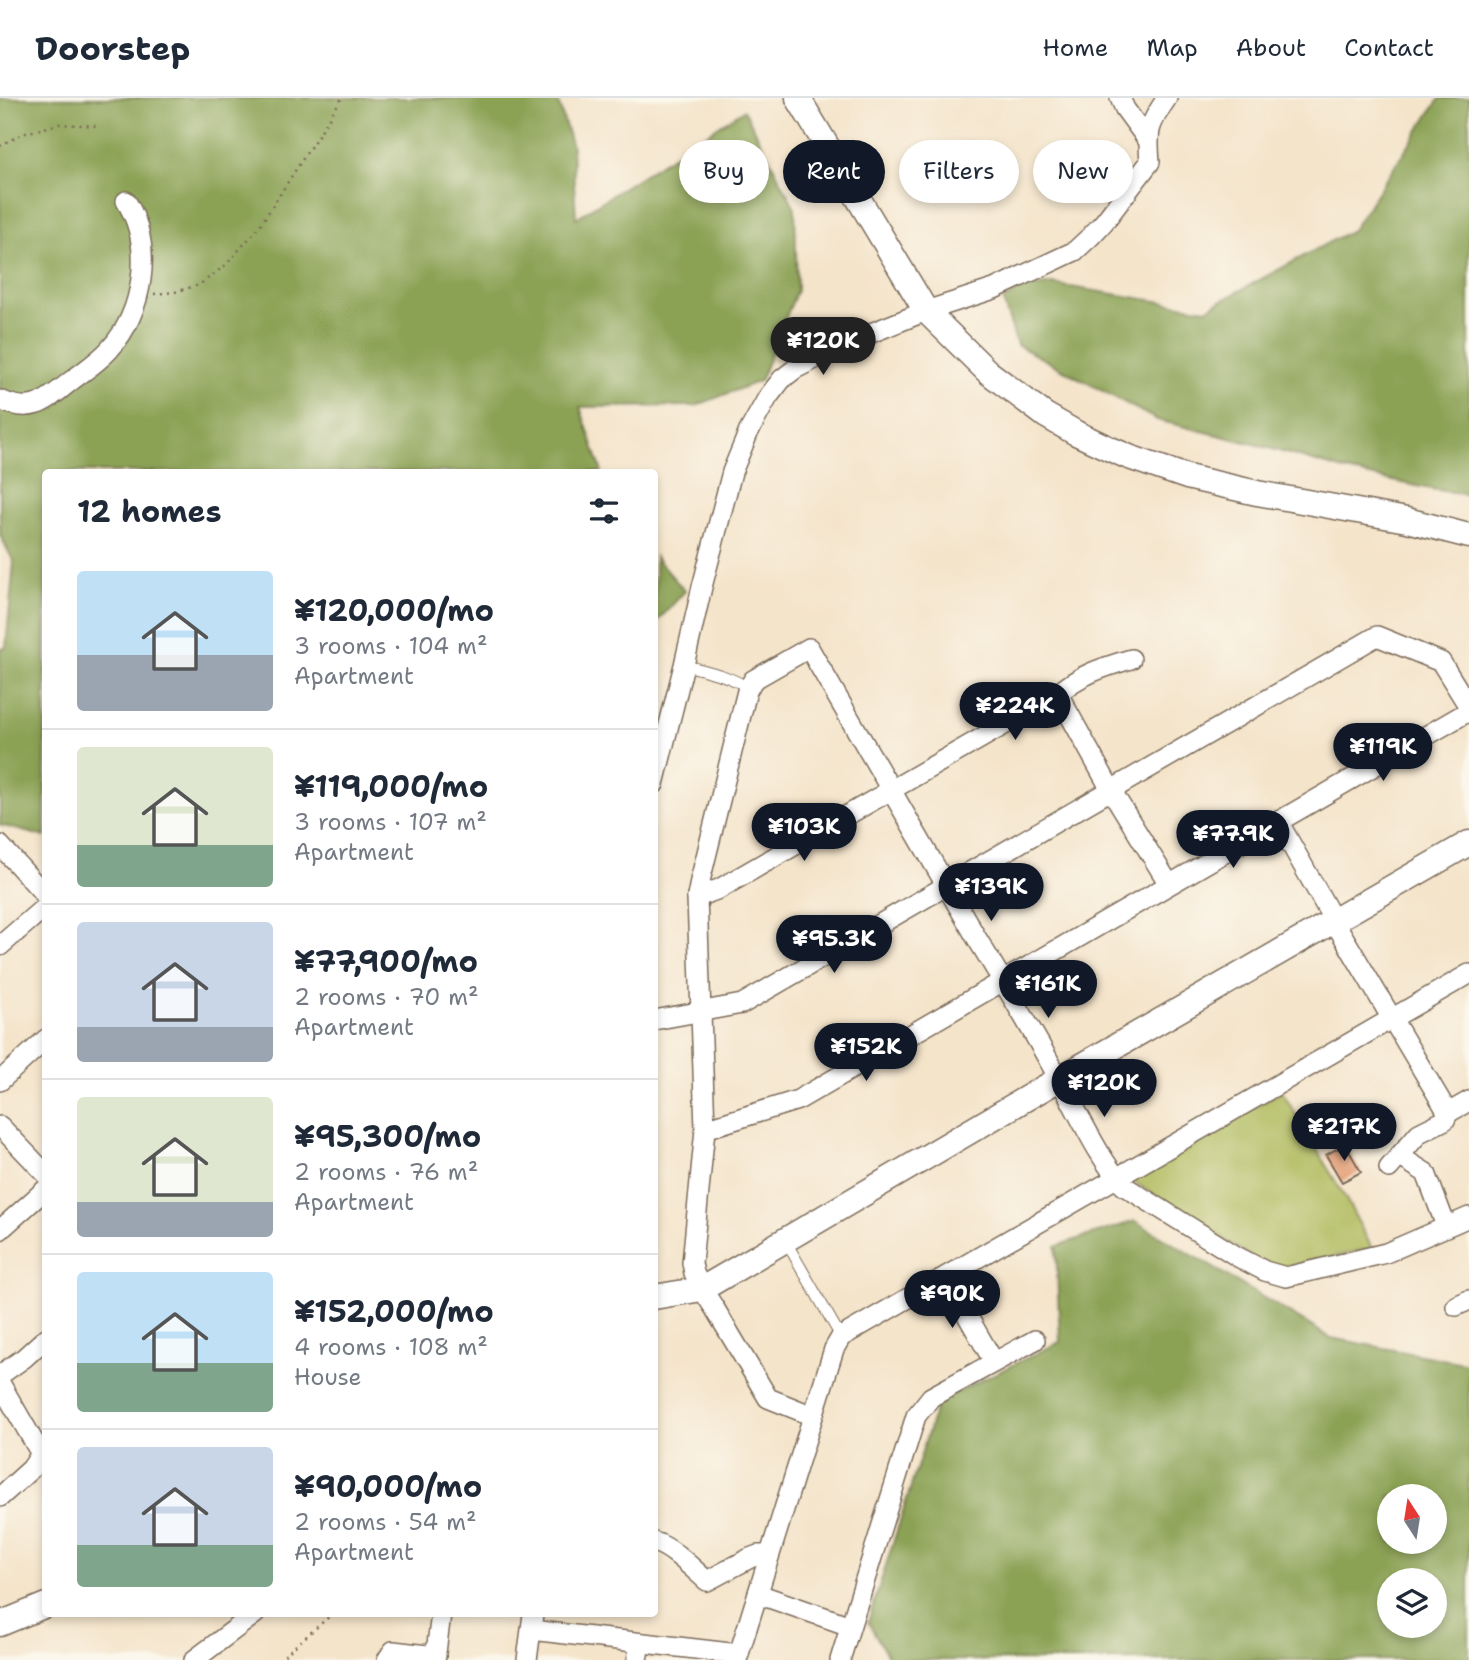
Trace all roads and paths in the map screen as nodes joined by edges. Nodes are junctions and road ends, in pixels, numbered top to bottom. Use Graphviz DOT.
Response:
graph roads {
  1 [pos="342,98"];
  2 [pos="798,98"];
  3 [pos="1120,98"];
  4 [pos="1167,98"];
  5 [pos="100,126"];
  6 [pos="1147,139"];
  7 [pos="0,146"];
  8 [pos="126,201"];
  9 [pos="138,296"];
  10 [pos="926,311"];
  11 [pos="0,400"];
  12 [pos="1469,536"];
  13 [pos="1130,659"];
  14 [pos="684,665"];
  15 [pos="748,688"];
  16 [pos="1058,694"];
  17 [pos="1469,709"];
  18 [pos="658,768"];
  19 [pos="891,790"];
  20 [pos="1111,790"];
  21 [pos="1278,821"];
  22 [pos="1469,843"];
  23 [pos="0,845"];
  24 [pos="1169,884"];
  25 [pos="947,886"];
  26 [pos="42,892"];
  27 [pos="697,897"];
  28 [pos="42,909"];
  29 [pos="1334,921"];
  30 [pos="0,946"];
  31 [pos="1469,974"];
  32 [pos="1003,980"];
  33 [pos="701,1012"];
  34 [pos="1392,1018"];
  35 [pos="658,1019"];
  36 [pos="42,1043"];
  37 [pos="1059,1079"];
  38 [pos="0,1081"];
  39 [pos="1469,1101"];
  40 [pos="1448,1113"];
  41 [pos="0,1126"];
  42 [pos="705,1129"];
  43 [pos="42,1170"];
  44 [pos="1116,1177"];
  45 [pos="42,1193"];
  46 [pos="1469,1217"];
  47 [pos="1446,1226"];
  48 [pos="0,1230"];
  49 [pos="785,1240"];
  50 [pos="945,1277"];
  51 [pos="702,1289"];
  52 [pos="658,1296"];
  53 [pos="841,1337"];
  54 [pos="1035,1340"];
  55 [pos="42,1342"];
  56 [pos="994,1362"];
  57 [pos="0,1375"];
  58 [pos="0,1383"];
  59 [pos="813,1416"];
  60 [pos="42,1453"];
  61 [pos="42,1458"];
  62 [pos="0,1497"];
  63 [pos="658,1543"];
  64 [pos="769,1555"];
  65 [pos="758,1594"];
  66 [pos="42,1607"];
  67 [pos="251,1617"];
  68 [pos="329,1617"];
  69 [pos="440,1617"];
  70 [pos="532,1622"];
  71 [pos="0,1624"];
  72 [pos="850,1626"];
  73 [pos="639,1651"];
  74 [pos="738,1657"];
  75 [pos="435,1658"];
  76 [pos="194,1660"];
  77 [pos="279,1660"];
  78 [pos="387,1660"];
  79 [pos="527,1660"];
  80 [pos="840,1660"];
  1 -- 9 [label="path"];
  2 -- 10 [label="street"];
  3 -- 6 [label="street"];
  4 -- 6 [label="street"];
  5 -- 7 [label="path"];
  6 -- 10 [label="street"];
  8 -- 9 [label="street"];
  9 -- 11 [label="street"];
  10 -- 12 [label="street"];
  10 -- 14 [label="street"];
  13 -- 16 [label="street"];
  14 -- 15 [label="lane"];
  14 -- 18 [label="street"];
  15 -- 19 [label="street"];
  15 -- 27 [label="street"];
  16 -- 19 [label="street"];
  16 -- 20 [label="street"];
  17 -- 20 [label="street"];
  17 -- 21 [label="street"];
  19 -- 25 [label="street"];
  19 -- 27 [label="street"];
  20 -- 24 [label="street"];
  20 -- 25 [label="street"];
  21 -- 24 [label="street"];
  21 -- 29 [label="street"];
  22 -- 29 [label="street"];
  23 -- 26 [label="street"];
  24 -- 32 [label="street"];
  25 -- 32 [label="street"];
  25 -- 33 [label="street"];
  27 -- 33 [label="street"];
  28 -- 30 [label="street"];
  29 -- 34 [label="street"];
  29 -- 37 [label="street"];
  31 -- 34 [label="street"];
  32 -- 37 [label="street"];
  32 -- 42 [label="street"];
  33 -- 35 [label="street"];
  33 -- 42 [label="street"];
  34 -- 40 [label="street"];
  34 -- 44 [label="street"];
  36 -- 38 [label="street"];
  37 -- 44 [label="street"];
  37 -- 49 [label="street"];
  39 -- 40 [label="street"];
  40 -- 47 [label="street"];
  41 -- 43 [label="street"];
  42 -- 51 [label="street"];
  44 -- 47 [label="street"];
  44 -- 50 [label="street"];
  45 -- 48 [label="street"];
  46 -- 47 [label="street"];
  49 -- 51 [label="street"];
  49 -- 53 [label="lane"];
  50 -- 53 [label="street"];
  50 -- 56 [label="street"];
  51 -- 52 [label="street"];
  51 -- 59 [label="street"];
  53 -- 59 [label="street"];
  54 -- 56 [label="street"];
  55 -- 57 [label="street"];
  56 -- 72 [label="street"];
  58 -- 60 [label="street"];
  59 -- 64 [label="street"];
  61 -- 62 [label="street"];
  63 -- 64 [label="street"];
  64 -- 65 [label="street"];
  65 -- 72 [label="street"];
  65 -- 74 [label="street"];
  66 -- 71 [label="street"];
  67 -- 76 [label="street"];
  68 -- 77 [label="path"];
  69 -- 75 [label="street"];
  70 -- 73 [label="street"];
  70 -- 79 [label="street"];
  72 -- 80 [label="street"];
  73 -- 74 [label="street"];
  75 -- 78 [label="street"];
}
